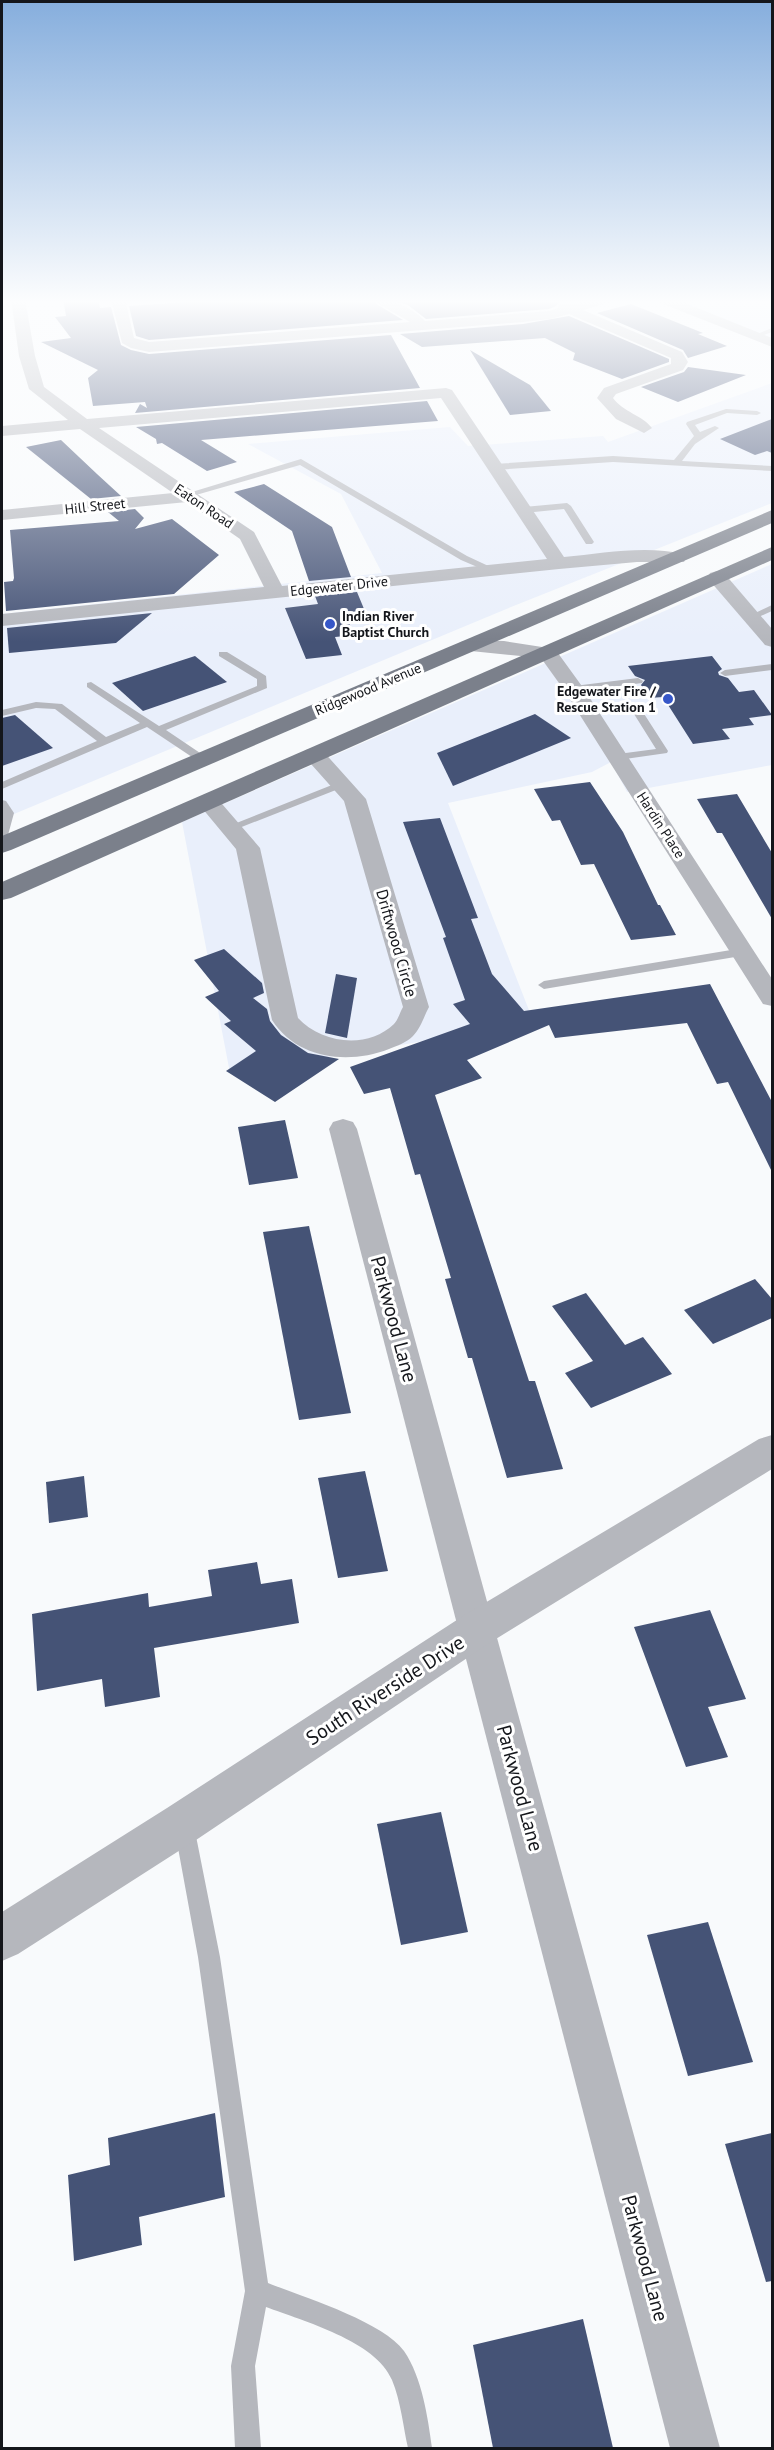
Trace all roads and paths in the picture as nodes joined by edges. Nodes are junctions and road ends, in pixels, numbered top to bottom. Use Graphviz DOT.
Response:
graph roads {
  1 [pos="69,413"];
  2 [pos="208,413"];
  3 [pos="459,413"];
  4 [pos="617,413"];
  5 [pos="720,413"];
  6 [pos="755,413"];
  7 [pos="740,419"];
  8 [pos="83,424"];
  9 [pos="644,428"];
  10 [pos="715,428"];
  11 [pos="2,431"];
  12 [pos="698,435"];
  13 [pos="676,463"];
  14 [pos="495,467"];
  15 [pos="772,469"];
  16 [pos="188,496"];
  17 [pos="524,510"];
  18 [pos="2,515"];
  19 [pos="772,516"];
  20 [pos="734,533"];
  21 [pos="589,542"];
  22 [pos="772,553"];
  23 [pos="677,558"];
  24 [pos="559,563"];
  25 [pos="492,570"];
  26 [pos="717,577"];
  27 [pos="276,592"];
  28 [pos="772,608"];
  29 [pos="752,617"];
  30 [pos="2,620"];
  31 [pos="772,642"];
  32 [pos="468,646"];
  33 [pos="548,653"];
  34 [pos="223,654"];
  35 [pos="772,667"];
  36 [pos="724,673"];
  37 [pos="638,681"];
  38 [pos="91,685"];
  39 [pos="574,689"];
  40 [pos="353,695"];
  41 [pos="634,706"];
  42 [pos="2,712"];
  43 [pos="153,726"];
  44 [pos="104,741"];
  45 [pos="314,755"];
  46 [pos="618,757"];
  47 [pos="202,759"];
  48 [pos="277,771"];
  49 [pos="342,784"];
  50 [pos="2,786"];
  51 [pos="208,802"];
  52 [pos="2,803"];
  53 [pos="230,828"];
  54 [pos="2,835"];
  55 [pos="2,845"];
  56 [pos="2,892"];
  57 [pos="743,952"];
  58 [pos="544,985"];
  59 [pos="772,998"];
  60 [pos="344,1129"];
  61 [pos="772,1450"];
  62 [pos="477,1629"];
  63 [pos="183,1823"];
  64 [pos="2,1938"];
  65 [pos="257,2291"];
  66 [pos="248,2448"];
  67 [pos="420,2448"];
  68 [pos="695,2448"];
  1 -- 8 [label="street, Eaton Road"];
  2 -- 8 [label="street"];
  3 -- 14 [label="street"];
  4 -- 9 [label="street"];
  5 -- 12 [label="lane"];
  6 -- 7 [label="lane"];
  8 -- 11 [label="street"];
  8 -- 16 [label="street, Eaton Road"];
  10 -- 12 [label="lane"];
  12 -- 13 [label="lane"];
  13 -- 14 [label="lane"];
  13 -- 15 [label="lane"];
  14 -- 17 [label="street"];
  16 -- 18 [label="street, Hill Street"];
  16 -- 25 [label="lane"];
  16 -- 27 [label="street, Eaton Road"];
  17 -- 21 [label="lane"];
  17 -- 24 [label="street"];
  19 -- 20 [label="main road, Ridgewood Avenue"];
  20 -- 23 [label="main road, Ridgewood Avenue"];
  20 -- 26 [label="main road, Ridgewood Avenue"];
  22 -- 26 [label="main road"];
  23 -- 24 [label="street, Edgewater Drive"];
  23 -- 32 [label="main road, Ridgewood Avenue"];
  24 -- 25 [label="street, Edgewater Drive"];
  25 -- 27 [label="street, Edgewater Drive"];
  26 -- 29 [label="street"];
  26 -- 33 [label="main road"];
  27 -- 30 [label="street, Edgewater Drive"];
  28 -- 29 [label="lane"];
  29 -- 31 [label="street"];
  32 -- 33 [label="street"];
  32 -- 40 [label="main road, Ridgewood Avenue"];
  33 -- 39 [label="street, Hardin Place"];
  33 -- 45 [label="main road"];
  34 -- 43 [label="lane"];
  35 -- 36 [label="lane"];
  37 -- 39 [label="lane"];
  38 -- 43 [label="lane"];
  39 -- 46 [label="street, Hardin Place"];
  40 -- 47 [label="main road, Ridgewood Avenue"];
  40 -- 48 [label="main road"];
  41 -- 46 [label="lane"];
  42 -- 44 [label="lane"];
  43 -- 44 [label="lane"];
  43 -- 47 [label="lane"];
  44 -- 50 [label="lane"];
  45 -- 48 [label="main road"];
  45 -- 49 [label="street, Driftwood Circle"];
  46 -- 57 [label="street, Hardin Place"];
  47 -- 55 [label="main road, Ridgewood Avenue"];
  48 -- 51 [label="main road"];
  49 -- 53 [label="lane"];
  49 -- 53 [label="street, Driftwood Circle"];
  51 -- 53 [label="street, Driftwood Circle"];
  51 -- 56 [label="main road"];
  52 -- 54 [label="lane"];
  57 -- 58 [label="lane"];
  57 -- 59 [label="street, Hardin Place"];
  60 -- 62 [label="street, Parkwood Lane"];
  61 -- 62 [label="street, South Riverside Drive"];
  62 -- 63 [label="street, South Riverside Drive"];
  62 -- 68 [label="street, Parkwood Lane"];
  63 -- 64 [label="street, South Riverside Drive"];
  63 -- 65 [label="lane"];
  65 -- 66 [label="lane"];
  65 -- 67 [label="lane"];
}
